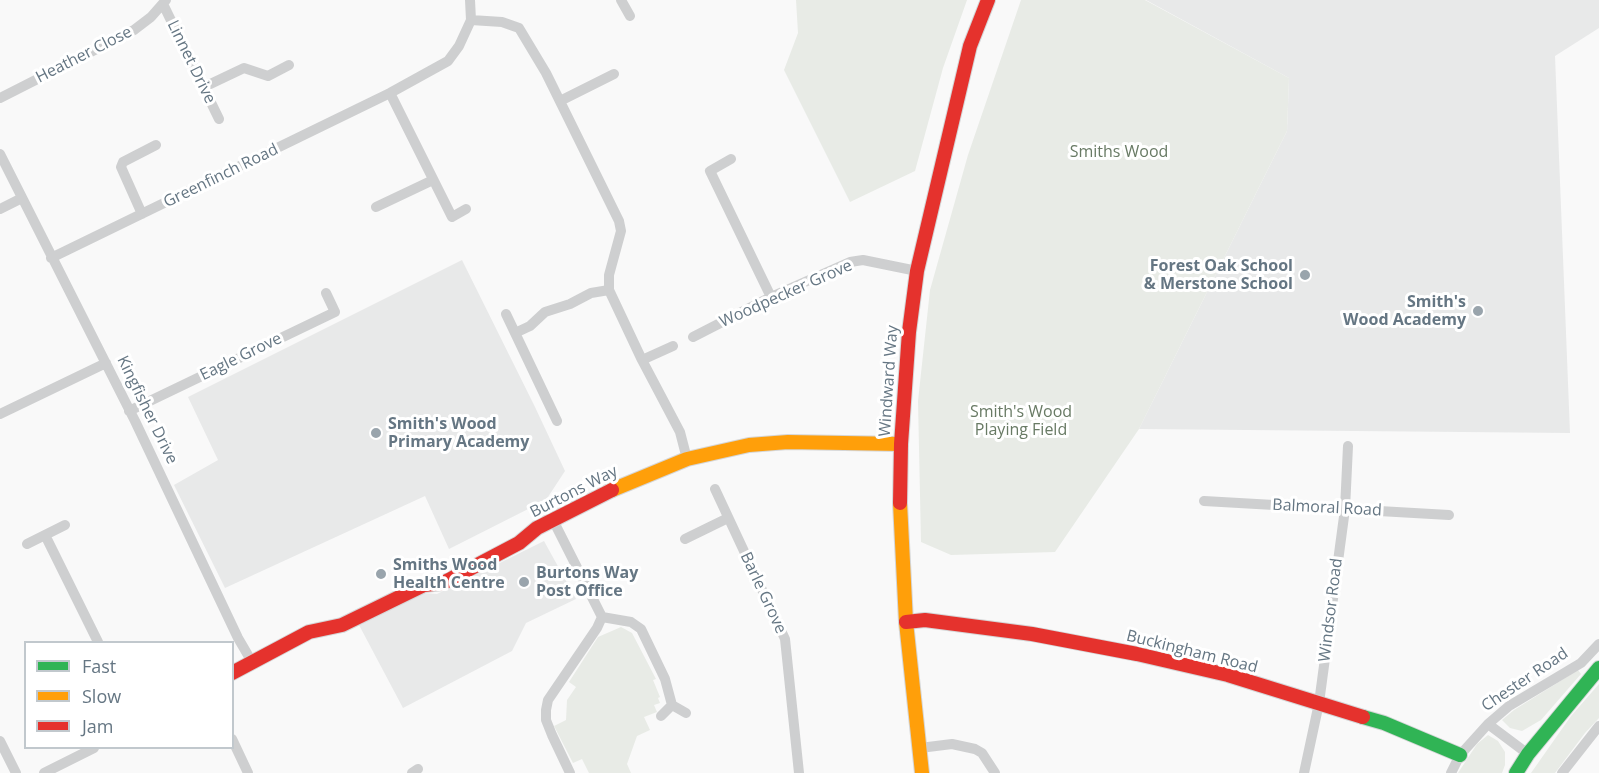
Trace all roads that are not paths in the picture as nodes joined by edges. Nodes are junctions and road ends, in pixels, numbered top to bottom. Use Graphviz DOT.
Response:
graph roads {
  1 [pos="470,0"];
  2 [pos="621,0"];
  3 [pos="988,0"];
  4 [pos="164,2"];
  5 [pos="630,16"];
  6 [pos="471,20"];
  7 [pos="289,65"];
  8 [pos="614,74"];
  9 [pos="204,87"];
  10 [pos="390,93"];
  11 [pos="0,98"];
  12 [pos="560,101"];
  13 [pos="219,119"];
  14 [pos="156,145"];
  15 [pos="0,154"];
  16 [pos="731,159"];
  17 [pos="433,180"];
  18 [pos="22,198"];
  19 [pos="376,207"];
  20 [pos="0,209"];
  21 [pos="466,209"];
  22 [pos="142,214"];
  23 [pos="51,258"];
  24 [pos="917,271"];
  25 [pos="609,290"];
  26 [pos="326,293"];
  27 [pos="771,297"];
  28 [pos="506,314"];
  29 [pos="515,333"];
  30 [pos="693,337"];
  31 [pos="673,346"];
  32 [pos="642,360"];
  33 [pos="106,363"];
  34 [pos="2,409"];
  35 [pos="129,411"];
  36 [pos="557,421"];
  37 [pos="901,444"];
  38 [pos="1348,446"];
  39 [pos="687,459"];
  40 [pos="715,489"];
  41 [pos="1204,501"];
  42 [pos="1345,509"];
  43 [pos="1449,515"];
  44 [pos="728,518"];
  45 [pos="553,520"];
  46 [pos="65,525"];
  47 [pos="45,535"];
  48 [pos="685,539"];
  49 [pos="27,544"];
  50 [pos="602,617"];
  51 [pos="906,622"];
  52 [pos="98,641"];
  53 [pos="1599,644"];
  54 [pos="252,662"];
  55 [pos="1599,668"];
  56 [pos="234,672"];
  57 [pos="1319,703"];
  58 [pos="672,705"];
  59 [pos="686,713"];
  60 [pos="661,716"];
  61 [pos="1488,724"];
  62 [pos="1599,726"];
  63 [pos="0,741"];
  64 [pos="234,743"];
  65 [pos="920,748"];
  66 [pos="90,749"];
  67 [pos="1528,754"];
  68 [pos="1460,755"];
  69 [pos="16,773"];
  70 [pos="44,773"];
  71 [pos="248,773"];
  72 [pos="570,773"];
  73 [pos="799,773"];
  74 [pos="922,773"];
  75 [pos="995,773"];
  76 [pos="1304,773"];
  77 [pos="1451,773"];
  78 [pos="1516,773"];
  79 [pos="1562,773"];
  1 -- 6 [label="street, Greenfinch Road"];
  2 -- 5 [label="street"];
  3 -- 24 [label="street, Windward Way"];
  4 -- 9 [label="street, Linnet Drive"];
  4 -- 11 [label="street, Heather Close"];
  6 -- 10 [label="street, Greenfinch Road"];
  6 -- 12 [label="street"];
  7 -- 9 [label="street"];
  8 -- 12 [label="street"];
  9 -- 13 [label="street, Linnet Drive"];
  10 -- 17 [label="street"];
  10 -- 22 [label="street, Greenfinch Road"];
  12 -- 25 [label="street"];
  14 -- 22 [label="street"];
  15 -- 18 [label="street, Kingfisher Drive"];
  16 -- 27 [label="street"];
  17 -- 19 [label="street"];
  17 -- 21 [label="street"];
  18 -- 20 [label="street"];
  18 -- 23 [label="street, Kingfisher Drive"];
  22 -- 23 [label="street, Greenfinch Road"];
  23 -- 33 [label="street, Kingfisher Drive"];
  24 -- 27 [label="street, Woodpecker Grove"];
  24 -- 37 [label="street, Windward Way"];
  25 -- 29 [label="street"];
  25 -- 32 [label="street"];
  26 -- 35 [label="street, Eagle Grove"];
  27 -- 30 [label="street, Woodpecker Grove"];
  28 -- 29 [label="street"];
  29 -- 36 [label="street"];
  31 -- 32 [label="street"];
  32 -- 39 [label="street"];
  33 -- 34 [label="street"];
  33 -- 35 [label="street, Kingfisher Drive"];
  35 -- 54 [label="street, Kingfisher Drive"];
  37 -- 39 [label="street, Burtons Way"];
  37 -- 51 [label="street, Windward Way"];
  38 -- 42 [label="street, Windsor Road"];
  39 -- 45 [label="street, Burtons Way"];
  40 -- 44 [label="street, Barle Grove"];
  41 -- 42 [label="street, Balmoral Road"];
  42 -- 43 [label="street, Balmoral Road"];
  42 -- 57 [label="street, Windsor Road"];
  44 -- 48 [label="street"];
  44 -- 73 [label="street, Barle Grove"];
  45 -- 50 [label="street"];
  45 -- 54 [label="street, Burtons Way"];
  46 -- 47 [label="street"];
  47 -- 49 [label="street"];
  47 -- 52 [label="street"];
  50 -- 58 [label="street"];
  50 -- 72 [label="street"];
  51 -- 57 [label="street, Buckingham Road"];
  51 -- 65 [label="street, Windward Way"];
  53 -- 61 [label="street, Chester Road"];
  54 -- 56 [label="street"];
  55 -- 67 [label="street"];
  57 -- 68 [label="street, Buckingham Road"];
  57 -- 76 [label="street, Windsor Road"];
  58 -- 59 [label="street"];
  58 -- 60 [label="street"];
  61 -- 67 [label="street"];
  61 -- 68 [label="street, Chester Road"];
  62 -- 79 [label="street"];
  63 -- 69 [label="street"];
  64 -- 71 [label="street"];
  65 -- 74 [label="street, Windward Way"];
  65 -- 75 [label="street"];
  66 -- 70 [label="street"];
  67 -- 78 [label="street"];
  68 -- 77 [label="street, Chester Road"];
}
